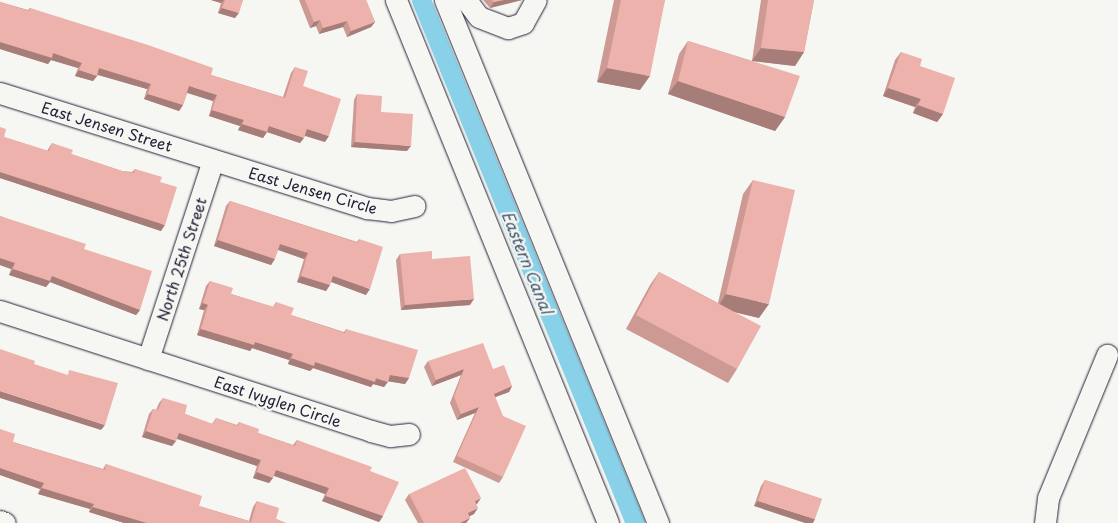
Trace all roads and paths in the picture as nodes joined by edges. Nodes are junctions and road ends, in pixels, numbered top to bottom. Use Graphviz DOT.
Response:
graph roads {
  1 [pos="396,0"];
  2 [pos="445,0"];
  3 [pos="466,0"];
  4 [pos="536,0"];
  5 [pos="0,93"];
  6 [pos="213,160"];
  7 [pos="414,206"];
  8 [pos="0,311"];
  9 [pos="1107,355"];
  10 [pos="148,359"];
  11 [pos="409,434"];
  12 [pos="0,522"];
  13 [pos="5,523"];
  14 [pos="608,523"];
  15 [pos="658,523"];
  16 [pos="1045,523"];
  1 -- 14 [label="street"];
  2 -- 15 [label="street"];
  3 -- 4 [label="street"];
  5 -- 6 [label="street, East Jensen Street"];
  6 -- 7 [label="street, East Jensen Circle"];
  6 -- 10 [label="street, North 25th Street"];
  8 -- 10 [label="street, East Ivyglen Circle"];
  9 -- 16 [label="street"];
  10 -- 11 [label="street, East Ivyglen Circle"];
  12 -- 13 [label="street"];
}
